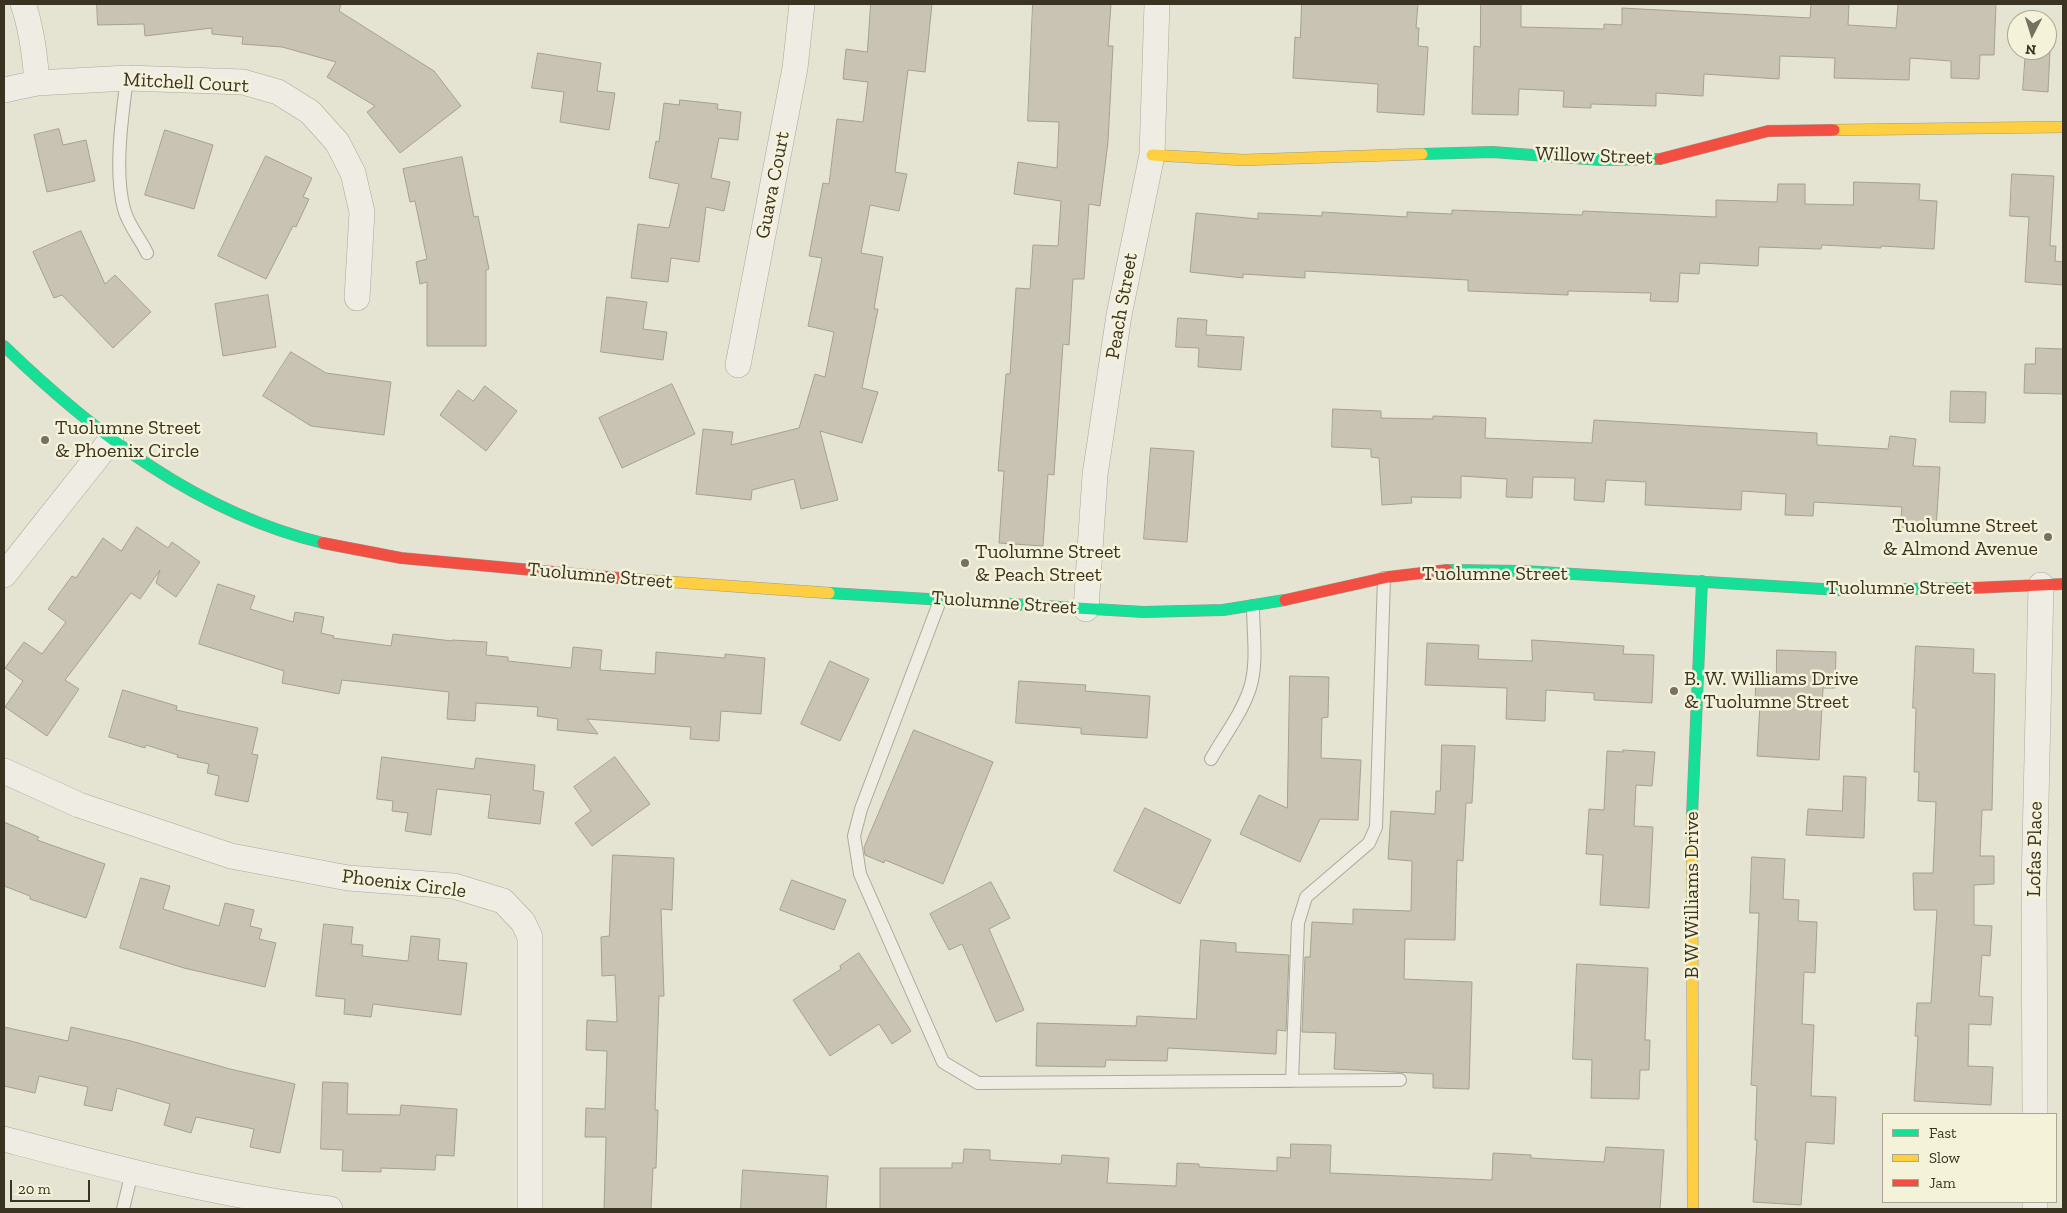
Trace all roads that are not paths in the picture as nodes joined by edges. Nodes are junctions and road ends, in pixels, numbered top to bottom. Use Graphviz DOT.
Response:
graph roads {
  1 [pos="23,4"];
  2 [pos="802,4"];
  3 [pos="1157,4"];
  4 [pos="128,78"];
  5 [pos="37,83"];
  6 [pos="4,90"];
  7 [pos="2063,128"];
  8 [pos="1152,156"];
  9 [pos="147,253"];
  10 [pos="357,298"];
  11 [pos="4,346"];
  12 [pos="738,365"];
  13 [pos="110,440"];
  14 [pos="4,575"];
  15 [pos="1384,578"];
  16 [pos="1702,581"];
  17 [pos="2052,584"];
  18 [pos="941,598"];
  19 [pos="1253,606"];
  20 [pos="1086,609"];
  21 [pos="1211,759"];
  22 [pos="4,771"];
  23 [pos="1400,1080"];
  24 [pos="1292,1081"];
  25 [pos="2035,1113"];
  26 [pos="4,1139"];
  27 [pos="132,1172"];
  28 [pos="124,1209"];
  29 [pos="330,1209"];
  30 [pos="530,1209"];
  31 [pos="1693,1209"];
  1 -- 5 [label="street"];
  2 -- 12 [label="street, Guava Court"];
  3 -- 8 [label="street, Peach Street"];
  4 -- 5 [label="street, Mitchell Court"];
  4 -- 9 [label="lane"];
  4 -- 10 [label="street, Mitchell Court"];
  5 -- 6 [label="street, Mitchell Court"];
  7 -- 8 [label="main road, Willow Street"];
  8 -- 20 [label="street, Peach Street"];
  11 -- 13 [label="main road, Tuolumne Street"];
  13 -- 14 [label="street"];
  13 -- 18 [label="main road, Tuolumne Street"];
  15 -- 16 [label="main road, Tuolumne Street"];
  15 -- 19 [label="main road, Tuolumne Street"];
  15 -- 24 [label="lane"];
  16 -- 17 [label="main road, Tuolumne Street"];
  16 -- 31 [label="main road, B W Williams Drive"];
  17 -- 25 [label="street, Lofas Place"];
  18 -- 20 [label="main road, Tuolumne Street"];
  18 -- 24 [label="lane"];
  19 -- 20 [label="main road, Tuolumne Street"];
  19 -- 21 [label="lane"];
  22 -- 30 [label="street, Phoenix Circle"];
  23 -- 24 [label="lane"];
  26 -- 27 [label="street"];
  27 -- 28 [label="lane"];
  27 -- 29 [label="street"];
}
